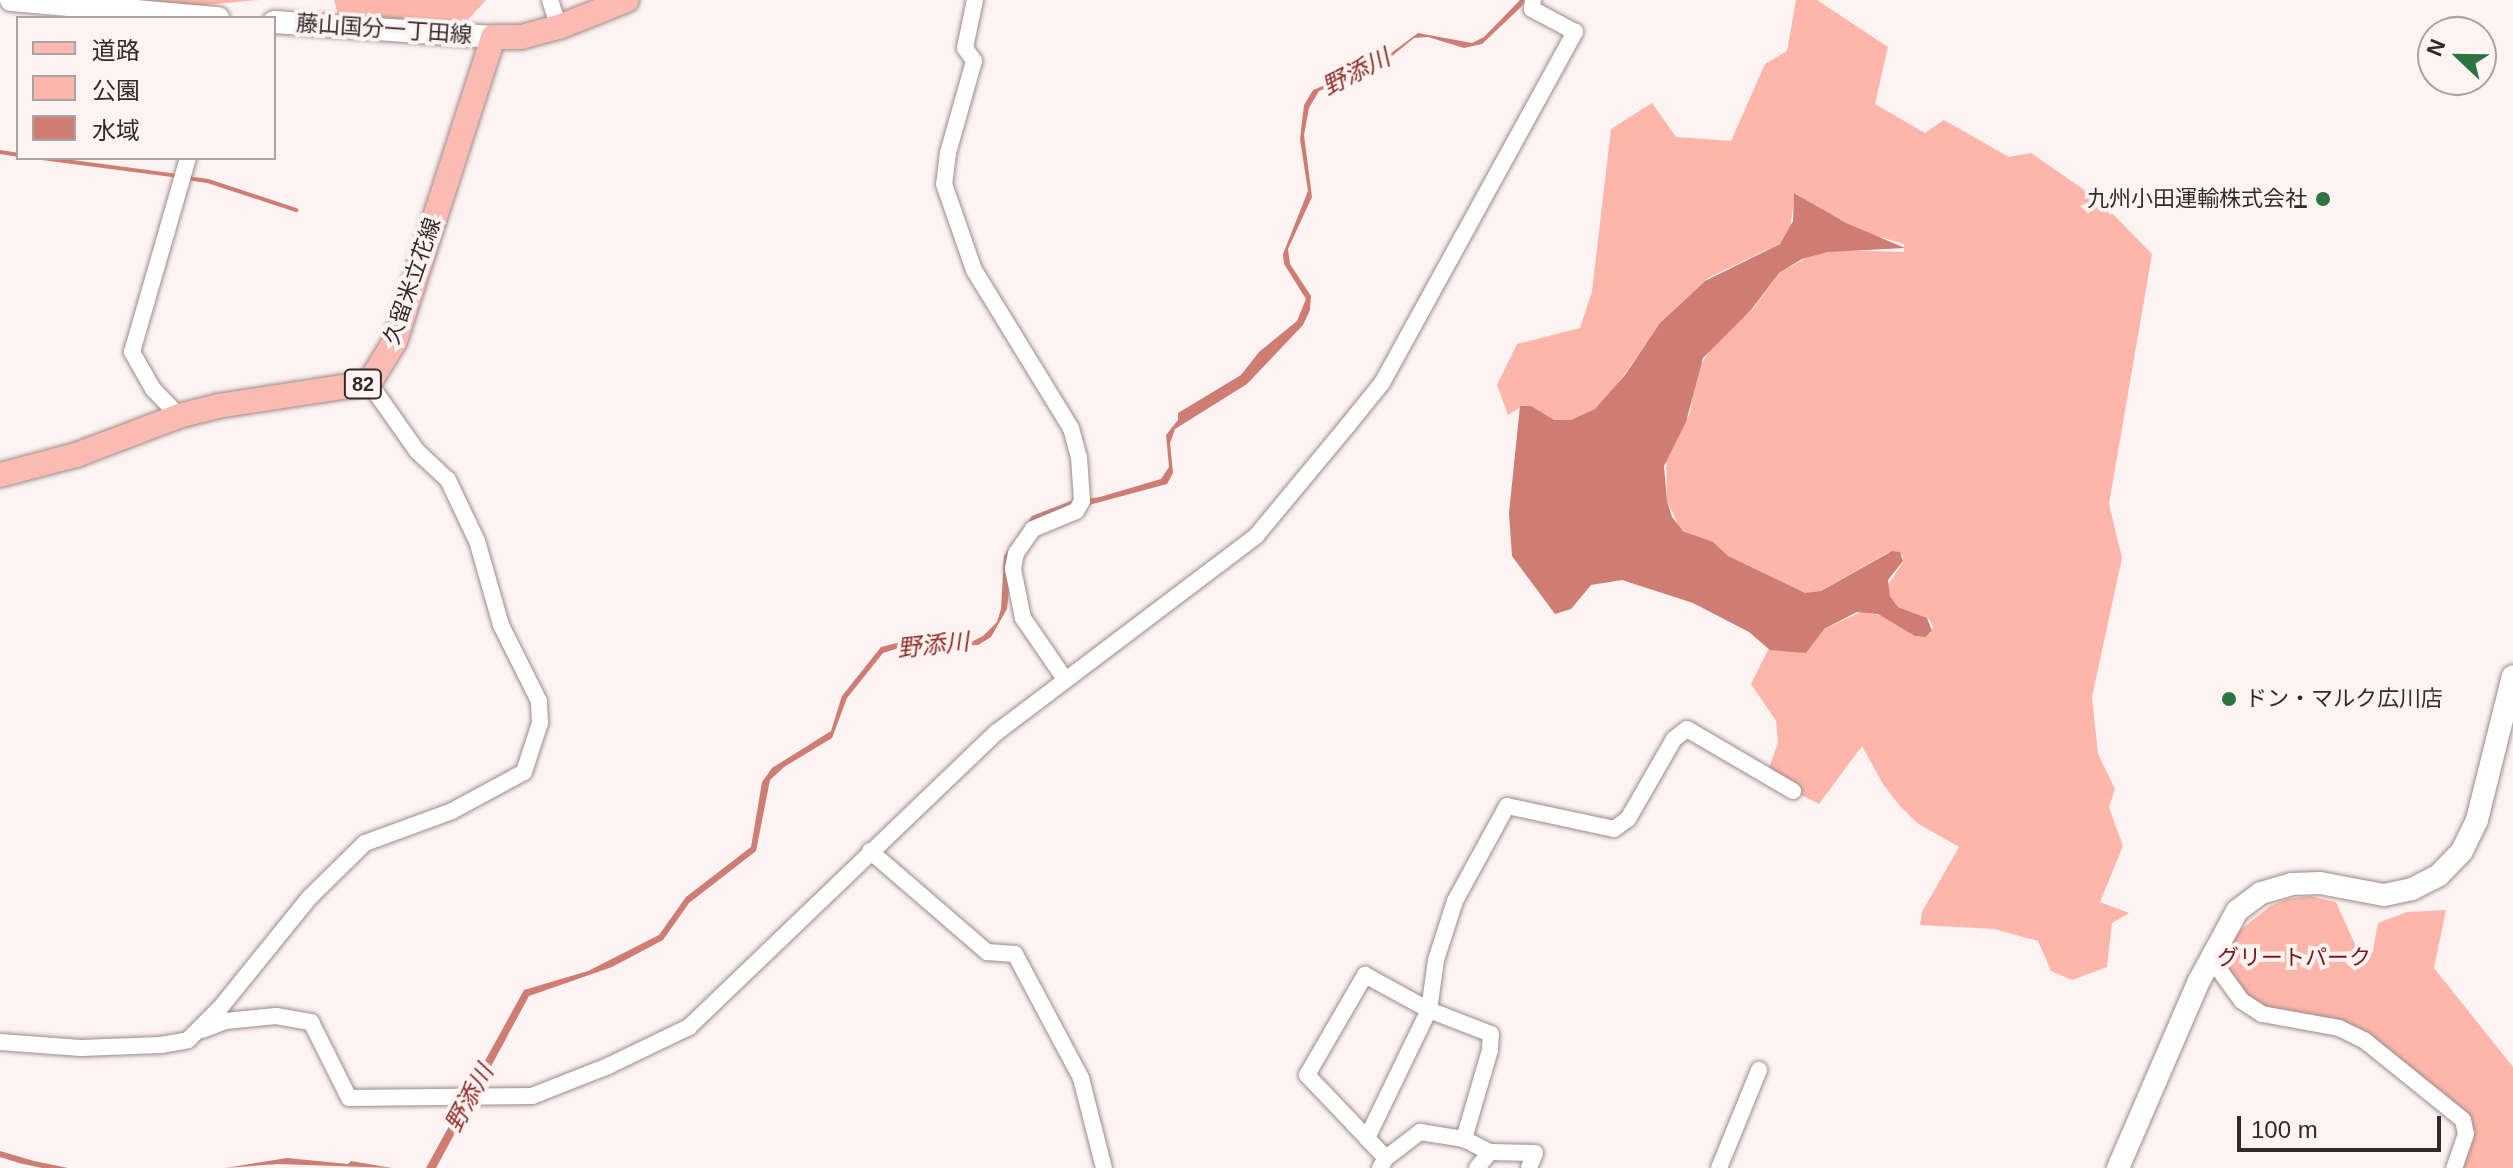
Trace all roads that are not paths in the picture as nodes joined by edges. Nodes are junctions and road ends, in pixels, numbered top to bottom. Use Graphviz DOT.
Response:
graph roads {
  1 [pos="11,0"];
  2 [pos="550,0"];
  3 [pos="627,0"];
  4 [pos="975,0"];
  5 [pos="1533,0"];
  6 [pos="195,16"];
  7 [pos="276,22"];
  8 [pos="559,27"];
  9 [pos="493,37"];
  10 [pos="187,160"];
  11 [pos="369,383"];
  12 [pos="179,416"];
  13 [pos="0,475"];
  14 [pos="2513,676"];
  15 [pos="1065,679"];
  16 [pos="1793,791"];
  17 [pos="870,851"];
  18 [pos="2210,957"];
  19 [pos="1429,1010"];
  20 [pos="202,1030"];
  21 [pos="0,1042"];
  22 [pos="1759,1070"];
  23 [pos="1367,1138"];
  24 [pos="1464,1139"];
  25 [pos="1490,1152"];
  26 [pos="1383,1163"];
  27 [pos="1104,1168"];
  28 [pos="1477,1168"];
  29 [pos="1529,1168"];
  30 [pos="1719,1168"];
  31 [pos="2118,1168"];
  32 [pos="2454,1168"];
  1 -- 6 [label="street"];
  2 -- 8 [label="street"];
  3 -- 8 [label="main road"];
  4 -- 15 [label="street"];
  5 -- 15 [label="street"];
  7 -- 9 [label="street, 藤山国分一丁田線"];
  8 -- 9 [label="main road"];
  9 -- 11 [label="main road, 久留米立花線 / 82"];
  10 -- 12 [label="street"];
  11 -- 12 [label="main road, 82"];
  11 -- 20 [label="street"];
  12 -- 13 [label="main road, 82"];
  14 -- 18 [label="street"];
  15 -- 17 [label="street"];
  16 -- 19 [label="street"];
  17 -- 20 [label="street"];
  17 -- 27 [label="street"];
  18 -- 31 [label="street"];
  18 -- 32 [label="street"];
  19 -- 23 [label="street"];
  19 -- 23 [label="street"];
  19 -- 24 [label="street"];
  20 -- 21 [label="street"];
  22 -- 30 [label="street"];
  23 -- 26 [label="street"];
  24 -- 25 [label="street"];
  24 -- 26 [label="street"];
  25 -- 28 [label="street"];
  25 -- 29 [label="street"];
}
